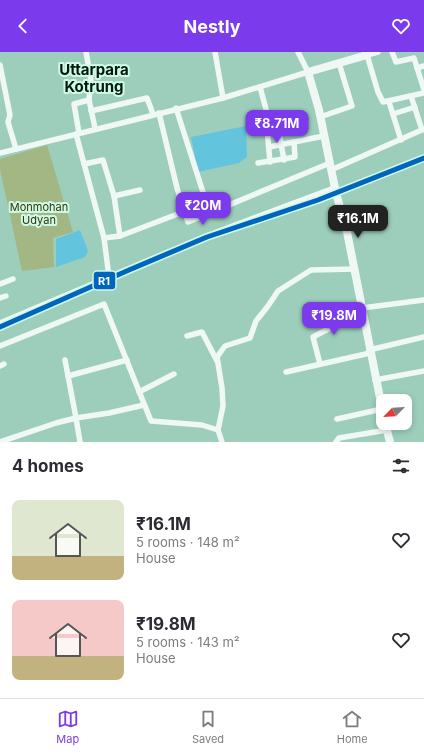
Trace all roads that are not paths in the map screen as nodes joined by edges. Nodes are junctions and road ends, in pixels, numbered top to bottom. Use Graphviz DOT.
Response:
graph roads {
  1 [pos="86,52"];
  2 [pos="215,52"];
  3 [pos="298,52"];
  4 [pos="378,52"];
  5 [pos="392,52"];
  6 [pos="367,54"];
  7 [pos="339,63"];
  8 [pos="0,65"];
  9 [pos="424,66"];
  10 [pos="417,68"];
  11 [pos="308,72"];
  12 [pos="260,87"];
  13 [pos="424,90"];
  14 [pos="424,93"];
  15 [pos="411,96"];
  16 [pos="223,98"];
  17 [pos="89,100"];
  18 [pos="389,102"];
  19 [pos="415,107"];
  20 [pos="176,108"];
  21 [pos="91,111"];
  22 [pos="159,113"];
  23 [pos="153,114"];
  24 [pos="393,114"];
  25 [pos="320,116"];
  26 [pos="278,127"];
  27 [pos="95,128"];
  28 [pos="423,129"];
  29 [pos="78,133"];
  30 [pos="324,136"];
  31 [pos="400,140"];
  32 [pos="294,142"];
  33 [pos="281,144"];
  34 [pos="269,147"];
  35 [pos="16,149"];
  36 [pos="0,153"];
  37 [pos="284,160"];
  38 [pos="270,162"];
  39 [pos="258,163"];
  40 [pos="84,164"];
  41 [pos="330,166"];
  42 [pos="334,188"];
  43 [pos="140,190"];
  44 [pos="114,196"];
  45 [pos="183,212"];
  46 [pos="210,214"];
  47 [pos="120,236"];
  48 [pos="104,238"];
  49 [pos="354,269"];
  50 [pos="109,277"];
  51 [pos="13,279"];
  52 [pos="0,284"];
  53 [pos="6,296"];
  54 [pos="0,298"];
  55 [pos="424,300"];
  56 [pos="362,308"];
  57 [pos="364,320"];
  58 [pos="0,323"];
  59 [pos="187,336"];
  60 [pos="424,336"];
  61 [pos="0,346"];
  62 [pos="370,351"];
  63 [pos="65,360"];
  64 [pos="127,360"];
  65 [pos="217,361"];
  66 [pos="320,364"];
  67 [pos="424,371"];
  68 [pos="286,372"];
  69 [pos="174,374"];
  70 [pos="68,376"];
  71 [pos="375,380"];
  72 [pos="139,392"];
  73 [pos="379,394"];
  74 [pos="144,405"];
  75 [pos="376,412"];
  76 [pos="76,418"];
  77 [pos="337,419"];
  78 [pos="376,429"];
  79 [pos="218,430"];
  80 [pos="387,430"];
  81 [pos="0,442"];
  82 [pos="80,442"];
  83 [pos="222,442"];
  84 [pos="336,442"];
  85 [pos="390,442"];
  1 -- 17 [label="street"];
  2 -- 16 [label="street"];
  3 -- 11 [label="street"];
  4 -- 6 [label="street"];
  5 -- 10 [label="street"];
  6 -- 7 [label="main road"];
  6 -- 18 [label="street"];
  7 -- 11 [label="main road"];
  7 -- 25 [label="street"];
  8 -- 35 [label="street"];
  9 -- 10 [label="street"];
  10 -- 13 [label="street"];
  11 -- 12 [label="street"];
  11 -- 25 [label="main road"];
  12 -- 16 [label="street"];
  12 -- 34 [label="street"];
  14 -- 15 [label="street"];
  15 -- 18 [label="street"];
  15 -- 19 [label="street"];
  16 -- 20 [label="street"];
  17 -- 21 [label="street"];
  17 -- 29 [label="street"];
  18 -- 24 [label="street"];
  19 -- 24 [label="street"];
  19 -- 28 [label="street"];
  20 -- 22 [label="street"];
  20 -- 46 [label="street"];
  21 -- 23 [label="street"];
  21 -- 27 [label="street"];
  22 -- 23 [label="street"];
  22 -- 45 [label="street"];
  23 -- 27 [label="street"];
  24 -- 31 [label="street"];
  25 -- 30 [label="main road"];
  26 -- 33 [label="street"];
  27 -- 29 [label="street"];
  28 -- 31 [label="street"];
  29 -- 35 [label="street"];
  29 -- 40 [label="street"];
  30 -- 32 [label="street"];
  30 -- 41 [label="main road"];
  31 -- 41 [label="street"];
  32 -- 33 [label="street"];
  32 -- 37 [label="street"];
  33 -- 34 [label="street"];
  33 -- 37 [label="street"];
  34 -- 38 [label="street"];
  35 -- 36 [label="street"];
  37 -- 38 [label="street"];
  38 -- 39 [label="street"];
  40 -- 44 [label="street"];
  40 -- 48 [label="street"];
  41 -- 42 [label="main road"];
  41 -- 46 [label="street"];
  42 -- 49 [label="main road"];
  42 -- 50 [label="street"];
  43 -- 44 [label="street"];
  44 -- 47 [label="street"];
  45 -- 46 [label="street"];
  45 -- 47 [label="street"];
  47 -- 48 [label="street"];
  48 -- 50 [label="street"];
  49 -- 56 [label="main road"];
  49 -- 65 [label="street"];
  50 -- 58 [label="street"];
  51 -- 52 [label="street"];
  53 -- 54 [label="street"];
  55 -- 56 [label="street"];
  56 -- 57 [label="main road"];
  57 -- 62 [label="main road"];
  57 -- 66 [label="street"];
  59 -- 65 [label="street"];
  60 -- 62 [label="street"];
  61 -- 64 [label="street"];
  62 -- 66 [label="street"];
  62 -- 71 [label="main road"];
  63 -- 70 [label="street"];
  64 -- 70 [label="street"];
  64 -- 72 [label="street"];
  65 -- 79 [label="street"];
  66 -- 68 [label="street"];
  67 -- 71 [label="street"];
  69 -- 72 [label="street"];
  70 -- 76 [label="street"];
  71 -- 73 [label="main road"];
  72 -- 74 [label="street"];
  74 -- 76 [label="street"];
  74 -- 79 [label="street"];
  75 -- 77 [label="street"];
  76 -- 81 [label="street"];
  76 -- 82 [label="street"];
  78 -- 84 [label="street"];
  79 -- 83 [label="street"];
  80 -- 85 [label="main road"];
}
